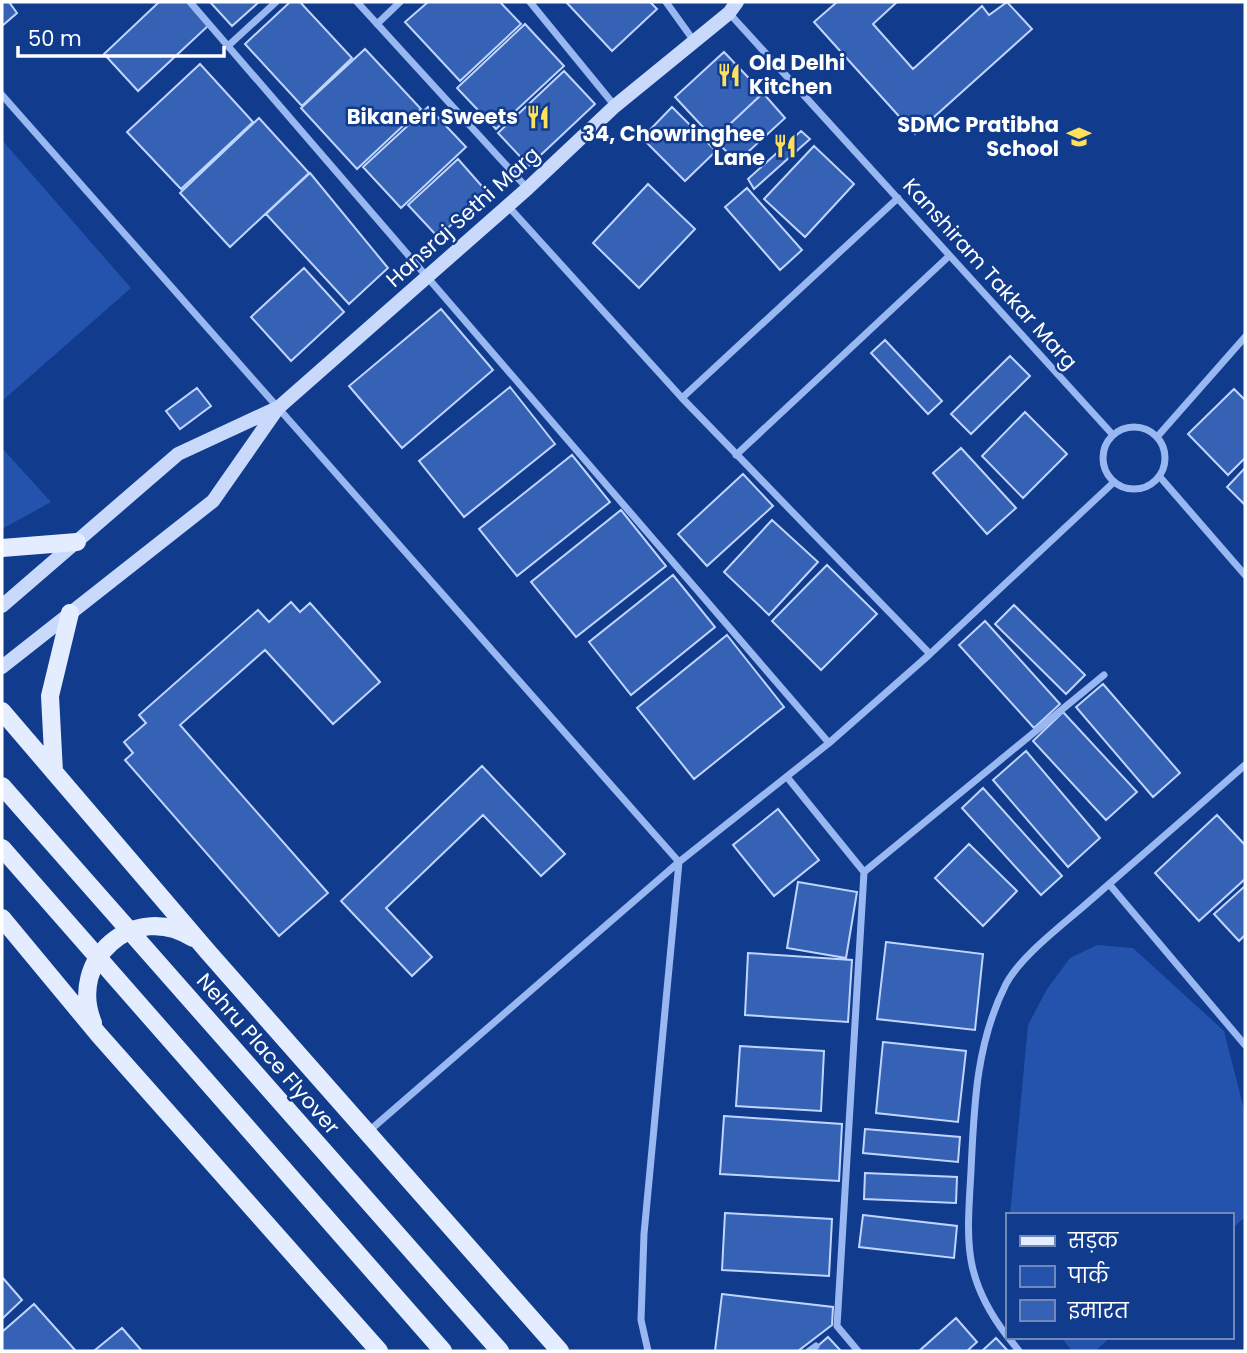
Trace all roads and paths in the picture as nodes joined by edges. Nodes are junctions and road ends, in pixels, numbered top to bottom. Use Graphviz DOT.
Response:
graph roads {
  1 [pos="190,2"];
  2 [pos="276,2"];
  3 [pos="357,2"];
  4 [pos="400,2"];
  5 [pos="530,2"];
  6 [pos="666,2"];
  7 [pos="733,7"];
  8 [pos="377,24"];
  9 [pos="694,41"];
  10 [pos="228,46"];
  11 [pos="2,95"];
  12 [pos="615,106"];
  13 [pos="528,188"];
  14 [pos="898,198"];
  15 [pos="508,206"];
  16 [pos="948,257"];
  17 [pos="428,278"];
  18 [pos="1245,337"];
  19 [pos="682,398"];
  20 [pos="278,408"];
  21 [pos="1113,435"];
  22 [pos="1157,437"];
  23 [pos="736,455"];
  24 [pos="1160,477"];
  25 [pos="1114,482"];
  26 [pos="77,542"];
  27 [pos="2,548"];
  28 [pos="1245,575"];
  29 [pos="2,606"];
  30 [pos="70,613"];
  31 [pos="930,654"];
  32 [pos="2,667"];
  33 [pos="1104,675"];
  34 [pos="2,711"];
  35 [pos="829,743"];
  36 [pos="1245,765"];
  37 [pos="54,772"];
  38 [pos="787,777"];
  39 [pos="2,786"];
  40 [pos="2,848"];
  41 [pos="679,862"];
  42 [pos="864,872"];
  43 [pos="1109,884"];
  44 [pos="2,918"];
  45 [pos="209,953"];
  46 [pos="99,1035"];
  47 [pos="1245,1045"];
  48 [pos="369,1131"];
  49 [pos="1006,1334"];
  50 [pos="379,1351"];
  51 [pos="443,1351"];
  52 [pos="500,1351"];
  53 [pos="560,1351"];
  54 [pos="648,1351"];
  55 [pos="858,1351"];
  1 -- 10 [label="street"];
  2 -- 10 [label="street"];
  3 -- 8 [label="street"];
  4 -- 8 [label="street"];
  5 -- 12 [label="street"];
  6 -- 9 [label="street"];
  7 -- 9 [label="street, Hansraj Sethi Marg"];
  7 -- 14 [label="street, Kanshiram Takkar Marg"];
  8 -- 13 [label="street"];
  9 -- 12 [label="street, Hansraj Sethi Marg"];
  10 -- 17 [label="street"];
  11 -- 20 [label="street"];
  12 -- 13 [label="street, Hansraj Sethi Marg"];
  13 -- 15 [label="street, Hansraj Sethi Marg"];
  14 -- 16 [label="street, Kanshiram Takkar Marg"];
  14 -- 19 [label="street"];
  15 -- 17 [label="street, Hansraj Sethi Marg"];
  15 -- 19 [label="street"];
  16 -- 21 [label="street, Kanshiram Takkar Marg"];
  16 -- 23 [label="street"];
  17 -- 20 [label="street, Hansraj Sethi Marg"];
  17 -- 35 [label="street"];
  18 -- 22 [label="street"];
  19 -- 23 [label="street"];
  20 -- 26 [label="street, Hansraj Sethi Marg"];
  20 -- 30 [label="street, Hansraj Sethi Marg"];
  20 -- 41 [label="street"];
  21 -- 22 [label="street"];
  21 -- 25 [label="street"];
  22 -- 24 [label="street"];
  23 -- 31 [label="street"];
  24 -- 25 [label="street"];
  24 -- 28 [label="street"];
  25 -- 31 [label="street"];
  26 -- 27 [label="main road"];
  26 -- 29 [label="street, Hansraj Sethi Marg"];
  30 -- 32 [label="street, Hansraj Sethi Marg"];
  30 -- 37 [label="main road"];
  31 -- 35 [label="street"];
  33 -- 42 [label="street"];
  34 -- 37 [label="main road"];
  35 -- 38 [label="street"];
  36 -- 43 [label="street"];
  37 -- 45 [label="main road"];
  38 -- 41 [label="street"];
  38 -- 42 [label="street"];
  39 -- 52 [label="main road, Nehru Place Flyover, bridge"];
  40 -- 51 [label="main road, bridge"];
  41 -- 48 [label="street"];
  41 -- 54 [label="street"];
  42 -- 55 [label="street"];
  43 -- 47 [label="street"];
  43 -- 49 [label="street"];
  44 -- 46 [label="main road"];
  45 -- 46 [label="main road"];
  45 -- 48 [label="main road"];
  46 -- 50 [label="main road"];
  48 -- 53 [label="main road"];
}
